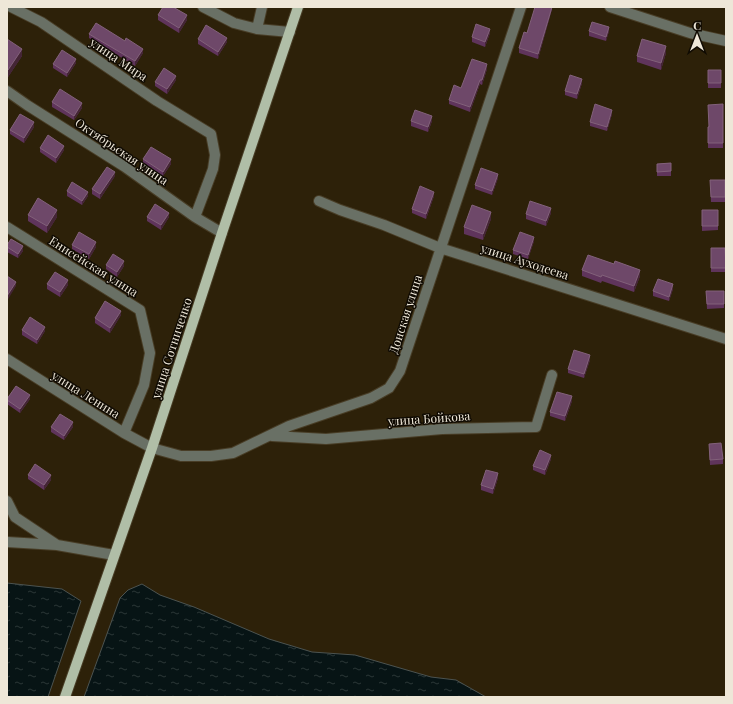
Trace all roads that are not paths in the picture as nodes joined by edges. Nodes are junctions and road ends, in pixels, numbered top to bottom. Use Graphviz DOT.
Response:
graph roads {
  1 [pos="11,7"];
  2 [pos="203,7"];
  3 [pos="262,7"];
  4 [pos="298,7"];
  5 [pos="521,7"];
  6 [pos="610,7"];
  7 [pos="258,28"];
  8 [pos="290,32"];
  9 [pos="726,41"];
  10 [pos="7,91"];
  11 [pos="319,201"];
  12 [pos="195,217"];
  13 [pos="7,226"];
  14 [pos="222,233"];
  15 [pos="440,248"];
  16 [pos="726,339"];
  17 [pos="7,359"];
  18 [pos="552,375"];
  19 [pos="124,433"];
  20 [pos="270,436"];
  21 [pos="152,448"];
  22 [pos="7,501"];
  23 [pos="7,542"];
  24 [pos="57,545"];
  25 [pos="114,555"];
  26 [pos="65,697"];
  1 -- 12 [label="street, улица Мира"];
  2 -- 7 [label="street"];
  3 -- 7 [label="street"];
  4 -- 8 [label="main road, улица Сотниченко"];
  5 -- 15 [label="street, Донская улица"];
  6 -- 9 [label="street"];
  7 -- 8 [label="street"];
  8 -- 14 [label="main road, улица Сотниченко"];
  10 -- 12 [label="street, Октябрьская улица"];
  11 -- 15 [label="street, улица Ауходеева"];
  12 -- 14 [label="street, Октябрьская улица"];
  13 -- 19 [label="street, Енисейская улица"];
  14 -- 21 [label="main road, улица Сотниченко"];
  15 -- 16 [label="street, улица Ауходеева"];
  15 -- 20 [label="street, Донская улица"];
  17 -- 19 [label="street, улица Ленина"];
  18 -- 20 [label="street, улица Бойкова"];
  19 -- 21 [label="street, улица Ленина"];
  20 -- 21 [label="street, Донская улица"];
  21 -- 25 [label="main road, улица Сотниченко"];
  22 -- 24 [label="street"];
  23 -- 24 [label="street"];
  24 -- 25 [label="street"];
  25 -- 26 [label="main road, улица Сотниченко"];
}
